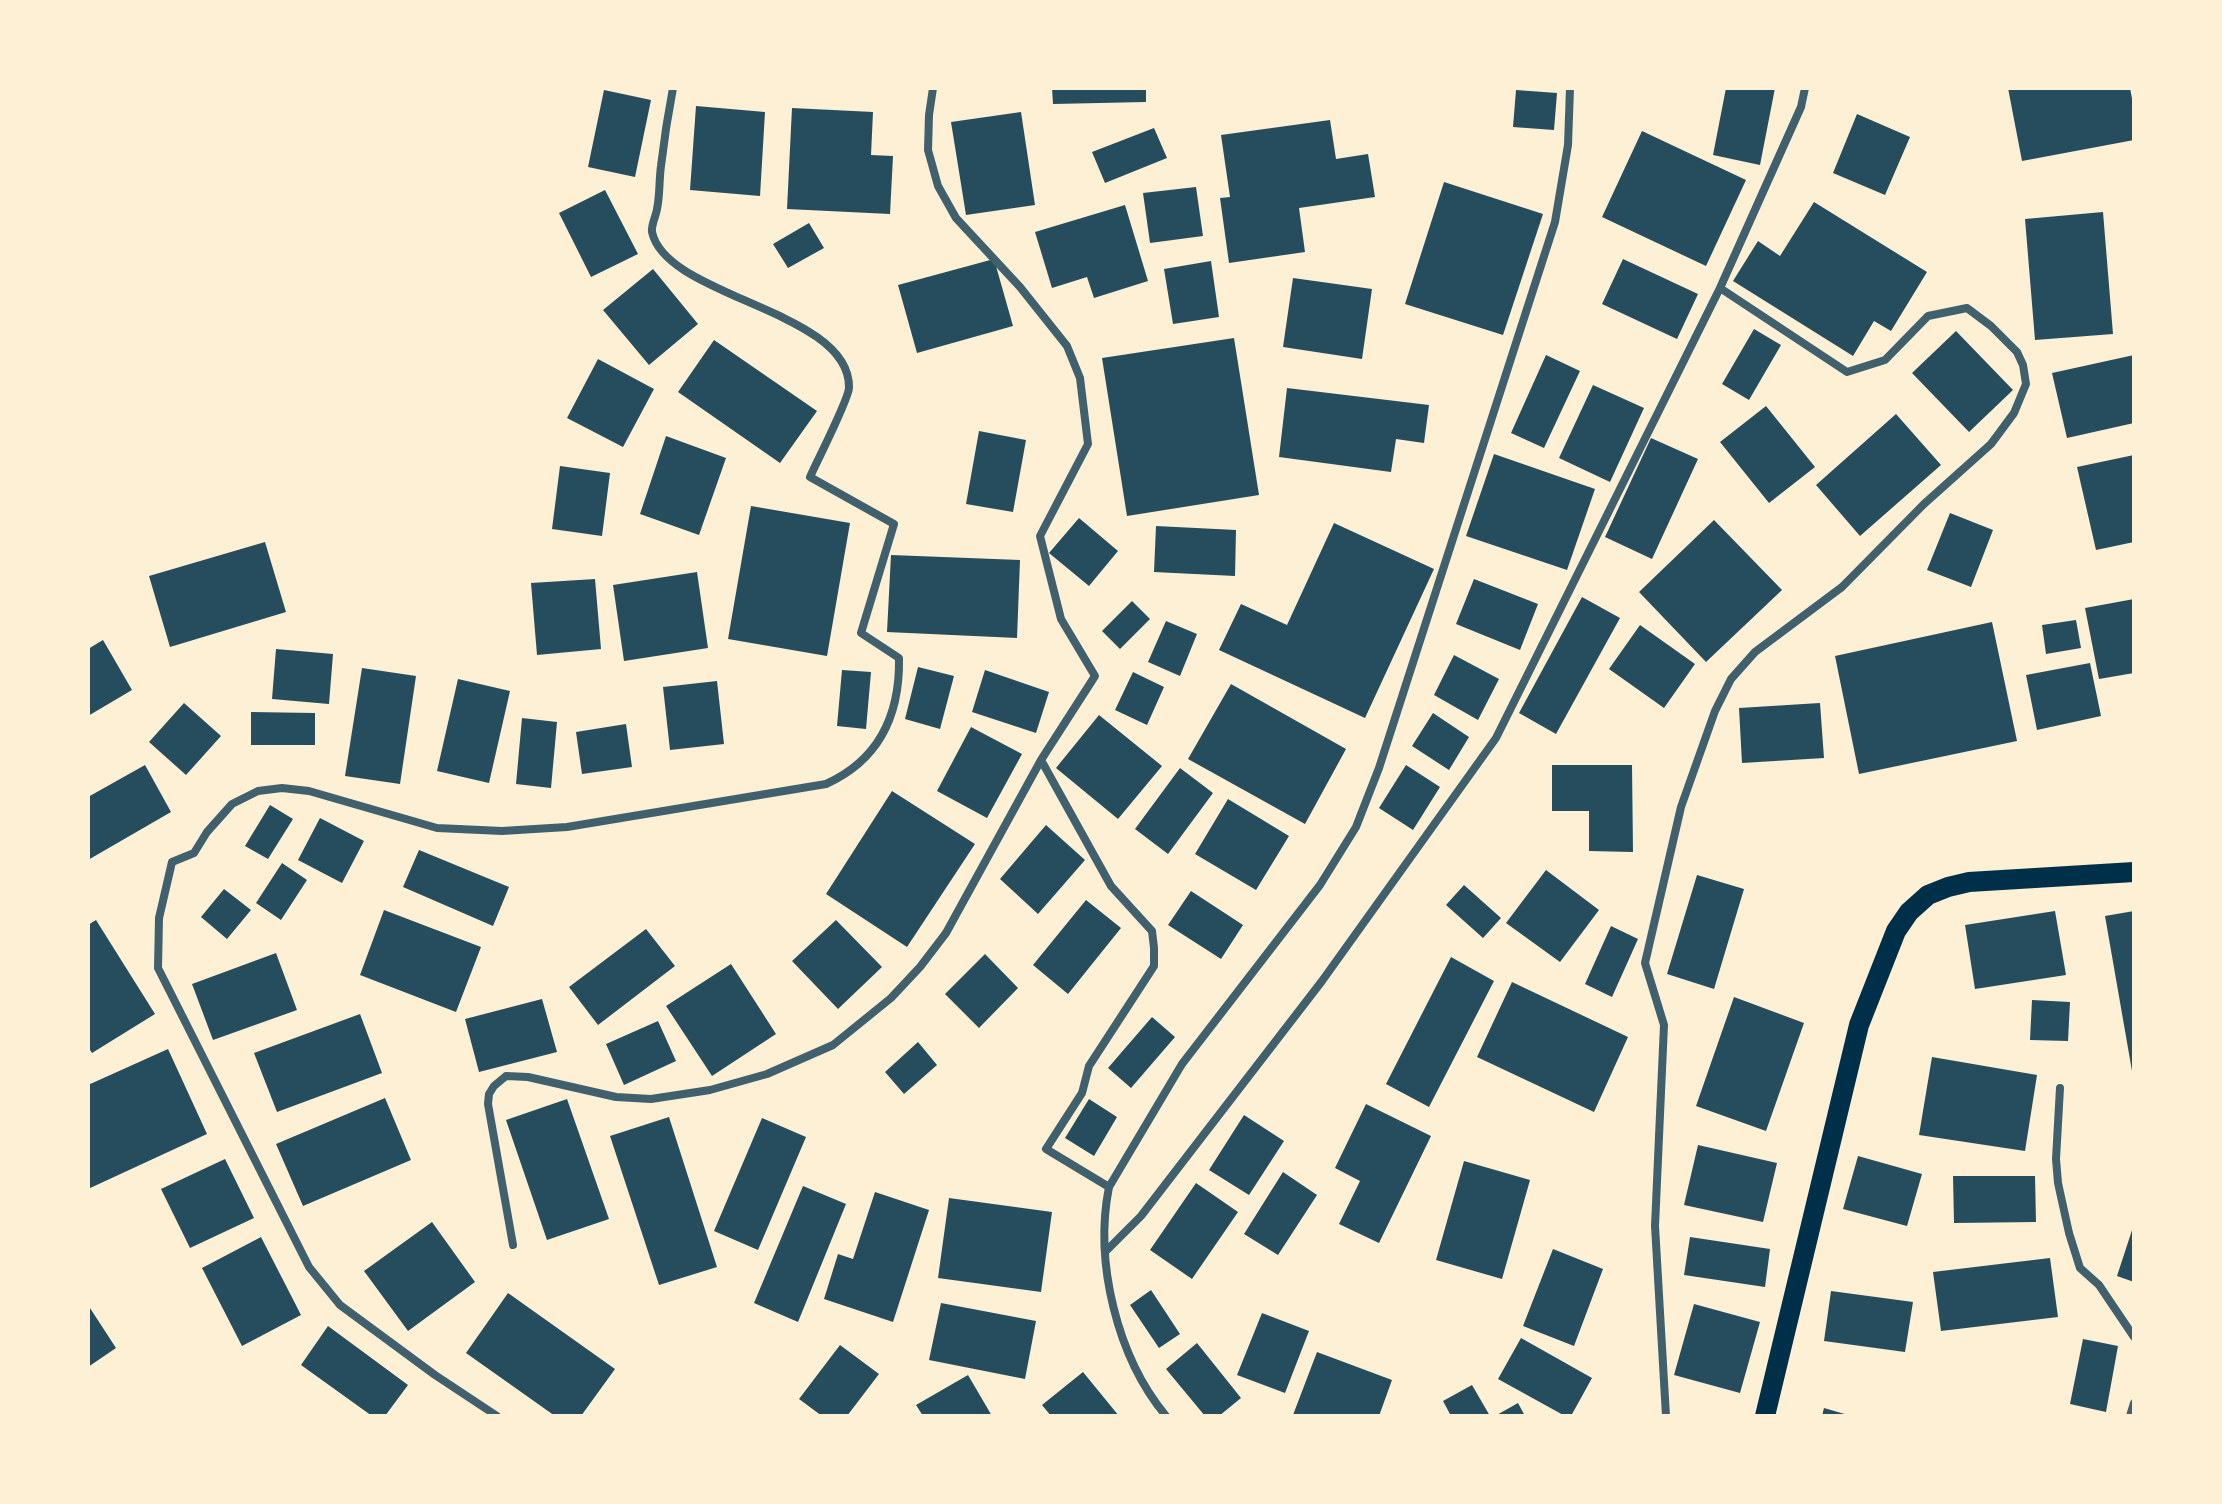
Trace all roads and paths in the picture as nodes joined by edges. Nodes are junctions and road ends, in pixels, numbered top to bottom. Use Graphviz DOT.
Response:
graph roads {
  1 [pos="673,88"];
  2 [pos="933,88"];
  3 [pos="1570,88"];
  4 [pos="1805,88"];
  5 [pos="1720,288"];
  6 [pos="1041,760"];
  7 [pos="2134,872"];
  8 [pos="2060,1088"];
  9 [pos="1109,1187"];
  10 [pos="513,1245"];
  11 [pos="1106,1251"];
  12 [pos="2134,1337"];
  13 [pos="2134,1403"];
  14 [pos="497,1416"];
  15 [pos="1166,1416"];
  16 [pos="1666,1416"];
  17 [pos="1765,1416"];
  18 [pos="2130,1416"];
  1 -- 14 [label="street"];
  2 -- 6 [label="street"];
  3 -- 9 [label="street"];
  4 -- 5 [label="street"];
  5 -- 11 [label="street"];
  5 -- 16 [label="street"];
  6 -- 9 [label="street"];
  6 -- 10 [label="street"];
  7 -- 17 [label="main road"];
  8 -- 12 [label="street"];
  9 -- 11 [label="street"];
  11 -- 15 [label="street"];
  13 -- 18 [label="street"];
}
